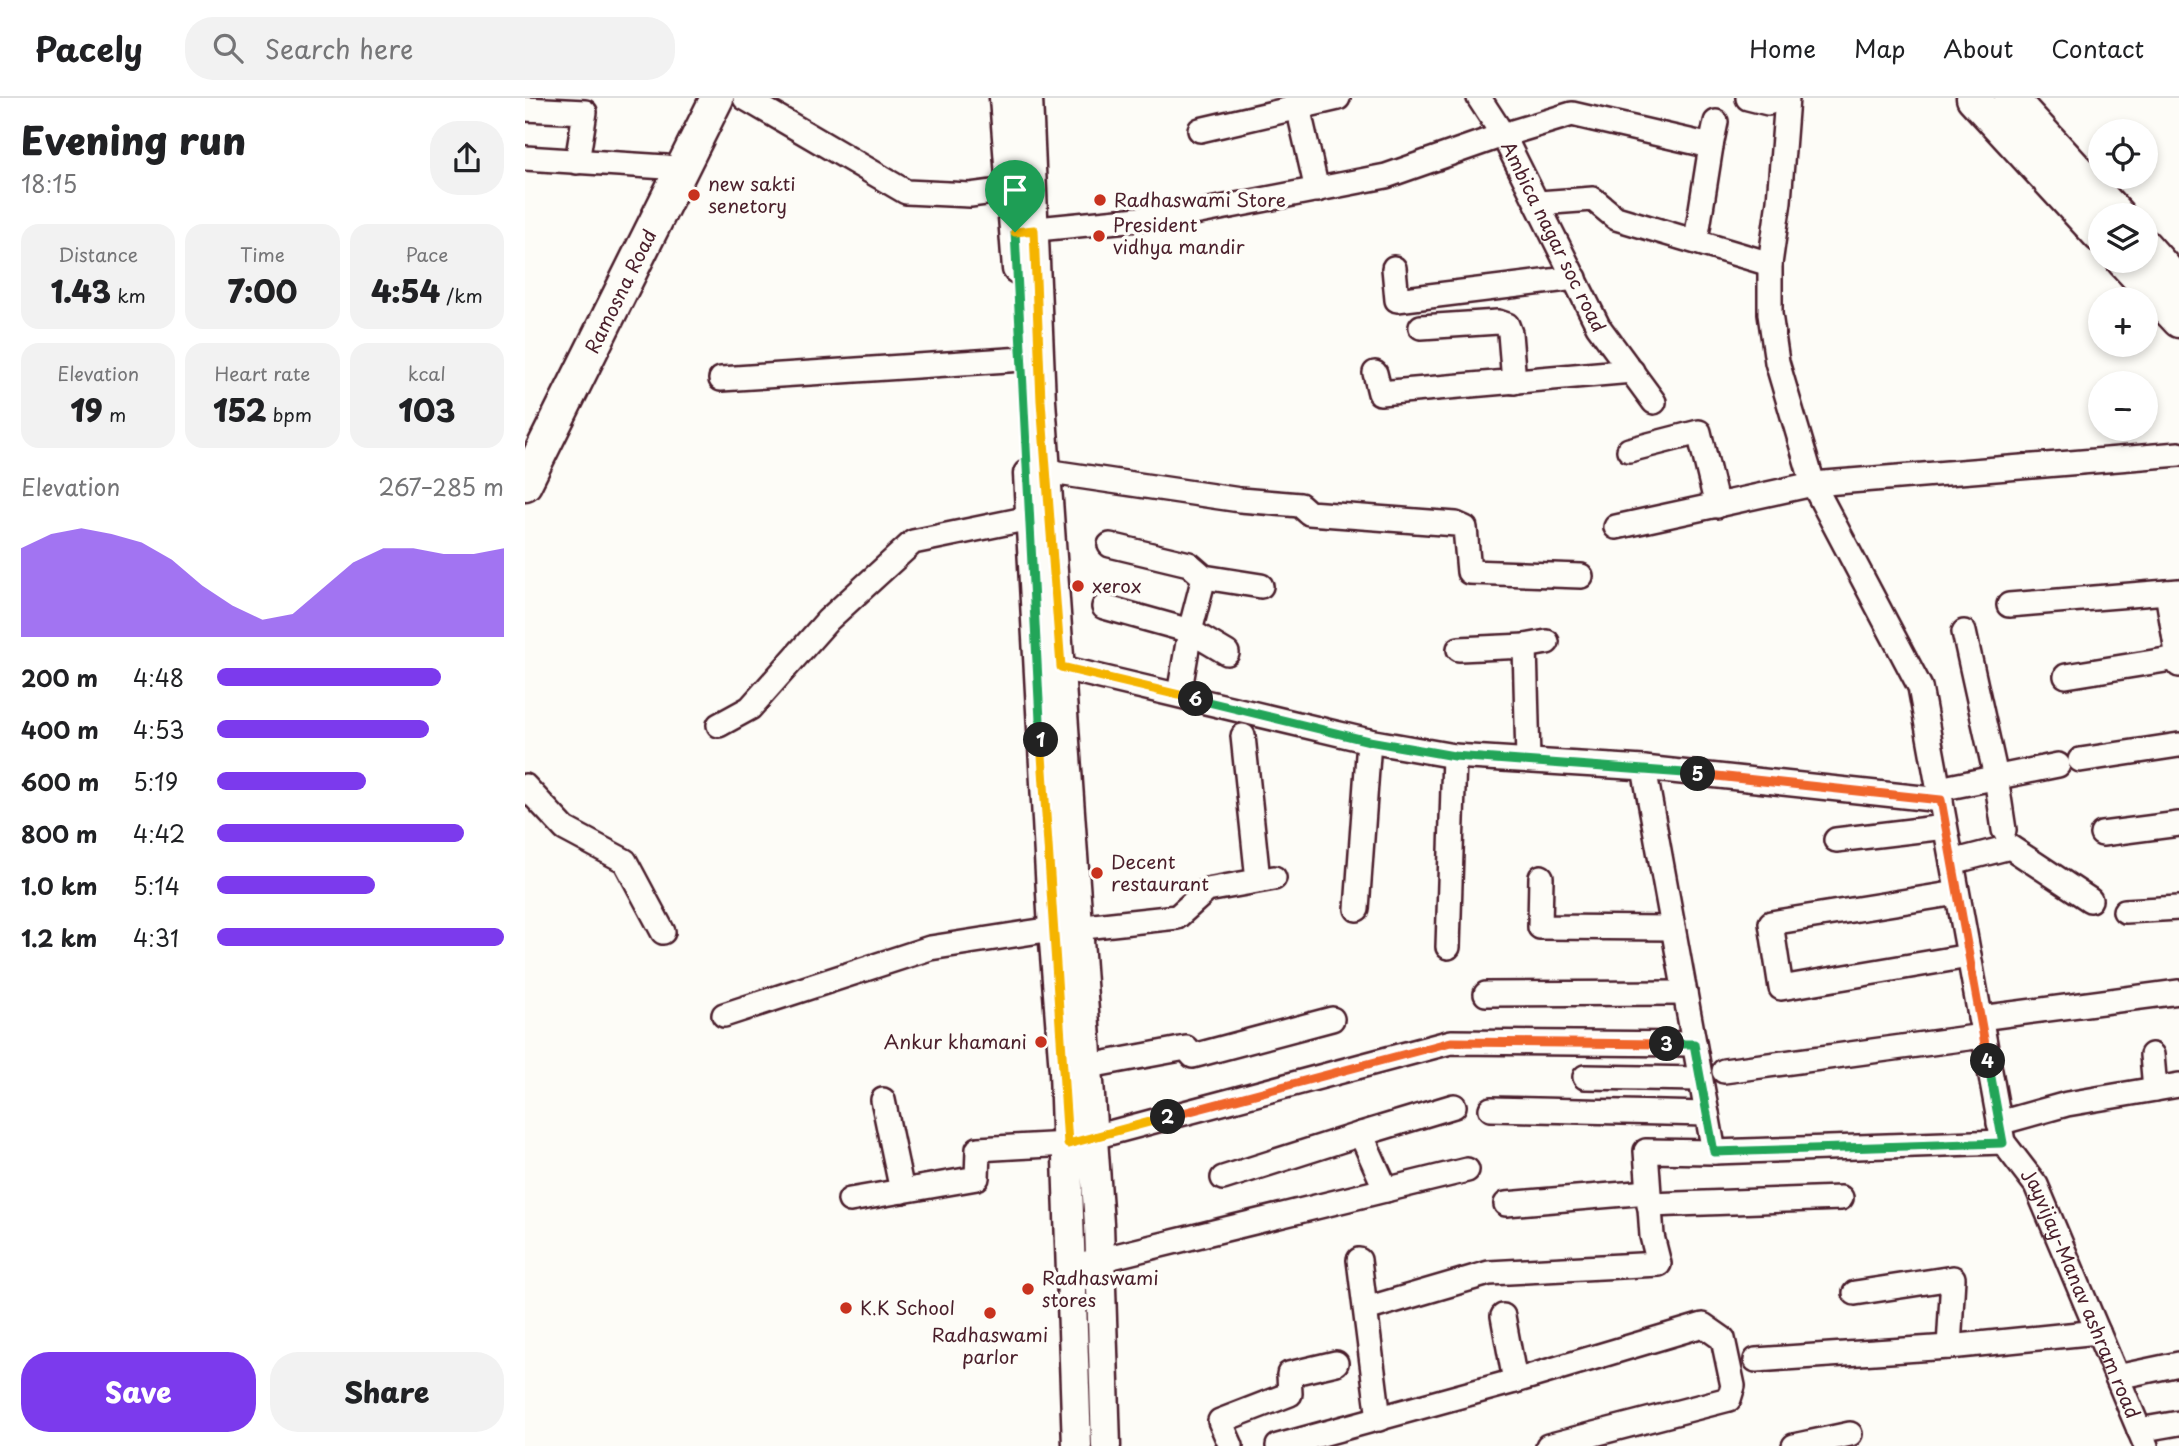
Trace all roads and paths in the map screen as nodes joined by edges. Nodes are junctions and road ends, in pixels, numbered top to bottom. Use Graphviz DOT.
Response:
graph roads {
  1 [pos="699,98"];
  2 [pos="717,98"];
  3 [pos="745,98"];
  4 [pos="1004,98"];
  5 [pos="1028,98"];
  6 [pos="1338,98"];
  7 [pos="1479,98"];
  8 [pos="1748,98"];
  9 [pos="1781,98"];
  10 [pos="1787,98"];
  11 [pos="1973,98"];
  12 [pos="2011,98"];
  13 [pos="1297,104"];
  14 [pos="525,109"];
  15 [pos="1716,122"];
  16 [pos="1200,130"];
  17 [pos="1503,135"];
  18 [pos="1711,146"];
  19 [pos="525,158"];
  20 [pos="577,162"];
  21 [pos="666,167"];
  22 [pos="1008,190"];
  23 [pos="1317,190"];
  24 [pos="1539,203"];
  25 [pos="2107,203"];
  26 [pos="2088,223"];
  27 [pos="1698,228"];
  28 [pos="1024,231"];
  29 [pos="2158,261"];
  30 [pos="1770,264"];
  31 [pos="1394,268"];
  32 [pos="2134,273"];
  33 [pos="1575,278"];
  34 [pos="2179,284"];
  35 [pos="2179,321"];
  36 [pos="1421,327"];
  37 [pos="1023,359"];
  38 [pos="1632,371"];
  39 [pos="1375,373"];
  40 [pos="721,379"];
  41 [pos="1514,382"];
  42 [pos="1654,402"];
  43 [pos="525,445"];
  44 [pos="1629,450"];
  45 [pos="2179,454"];
  46 [pos="1037,470"];
  47 [pos="525,484"];
  48 [pos="1814,485"];
  49 [pos="1717,506"];
  50 [pos="1030,518"];
  51 [pos="1616,527"];
  52 [pos="1110,545"];
  53 [pos="1581,576"];
  54 [pos="1204,577"];
  55 [pos="1261,586"];
  56 [pos="2173,592"];
  57 [pos="2009,605"];
  58 [pos="1104,607"];
  59 [pos="1189,631"];
  60 [pos="1964,632"];
  61 [pos="1459,649"];
  62 [pos="1227,653"];
  63 [pos="2178,662"];
  64 [pos="1049,665"];
  65 [pos="2066,676"];
  66 [pos="1179,695"];
  67 [pos="719,725"];
  68 [pos="1243,736"];
  69 [pos="1369,741"];
  70 [pos="2179,745"];
  71 [pos="1454,756"];
  72 [pos="1528,760"];
  73 [pos="1644,768"];
  74 [pos="1996,777"];
  75 [pos="525,786"];
  76 [pos="1940,794"];
  77 [pos="2179,824"];
  78 [pos="1945,827"];
  79 [pos="2004,830"];
  80 [pos="2102,834"];
  81 [pos="1836,840"];
  82 [pos="1952,862"];
  83 [pos="1541,877"];
  84 [pos="1957,893"];
  85 [pos="2091,900"];
  86 [pos="2179,908"];
  87 [pos="1357,909"];
  88 [pos="2125,911"];
  89 [pos="1069,928"];
  90 [pos="1673,928"];
  91 [pos="663,932"];
  92 [pos="1448,947"];
  93 [pos="1969,956"];
  94 [pos="2179,992"];
  95 [pos="1685,993"];
  96 [pos="1486,994"];
  97 [pos="725,1015"];
  98 [pos="1332,1019"];
  99 [pos="1982,1027"];
  100 [pos="1694,1044"];
  101 [pos="2152,1055"];
  102 [pos="1089,1066"];
  103 [pos="1724,1071"];
  104 [pos="1585,1077"];
  105 [pos="1700,1079"];
  106 [pos="2179,1085"];
  107 [pos="2155,1089"];
  108 [pos="883,1100"];
  109 [pos="1454,1106"];
  110 [pos="1491,1109"];
  111 [pos="1707,1114"];
  112 [pos="2001,1133"];
  113 [pos="1361,1134"];
  114 [pos="1081,1140"];
  115 [pos="1714,1152"];
  116 [pos="1467,1170"];
  117 [pos="1223,1178"];
  118 [pos="1386,1190"];
  119 [pos="902,1191"];
  120 [pos="1649,1198"];
  121 [pos="1841,1198"];
  122 [pos="850,1200"];
  123 [pos="1506,1204"];
  124 [pos="1359,1260"];
  125 [pos="1087,1264"];
  126 [pos="1855,1293"];
  127 [pos="1366,1309"];
  128 [pos="1503,1316"];
  129 [pos="2098,1332"];
  130 [pos="1949,1347"];
  131 [pos="1756,1360"];
  132 [pos="1336,1363"];
  133 [pos="2179,1364"];
  134 [pos="2117,1377"];
  135 [pos="1515,1381"];
  136 [pos="1379,1419"];
  137 [pos="2179,1423"];
  138 [pos="1850,1434"];
  139 [pos="2142,1438"];
  140 [pos="1077,1446"];
  141 [pos="1106,1446"];
  142 [pos="1231,1446"];
  143 [pos="1278,1446"];
  144 [pos="1548,1446"];
  145 [pos="1794,1446"];
  1 -- 21 [label="highway, Ramosna Road"];
  2 -- 47 [label="highway, Ramosna Road"];
  3 -- 22 [label="street"];
  4 -- 22 [label="main road"];
  5 -- 28 [label="main road"];
  6 -- 13 [label="street"];
  7 -- 17 [label="street"];
  8 -- 9 [label="street"];
  10 -- 30 [label="street"];
  11 -- 26 [label="highway"];
  12 -- 25 [label="highway"];
  13 -- 16 [label="street"];
  13 -- 23 [label="street"];
  14 -- 20 [label="street"];
  15 -- 18 [label="street"];
  17 -- 18 [label="street"];
  17 -- 23 [label="street, Ambica nagar soc road"];
  17 -- 24 [label="street, Ambica nagar soc road"];
  18 -- 27 [label="street"];
  19 -- 20 [label="street"];
  20 -- 21 [label="street"];
  21 -- 43 [label="highway, Ramosna Road"];
  22 -- 28 [label="main road"];
  23 -- 28 [label="street, Ambica nagar soc road"];
  24 -- 30 [label="street"];
  24 -- 33 [label="street, Ambica nagar soc road"];
  28 -- 37 [label="main road"];
  28 -- 46 [label="main road"];
  29 -- 34 [label="highway"];
  30 -- 48 [label="street"];
  31 -- 33 [label="street"];
  32 -- 35 [label="highway"];
  33 -- 38 [label="street, Ambica nagar soc road"];
  36 -- 41 [label="street"];
  37 -- 40 [label="street"];
  37 -- 46 [label="main road"];
  38 -- 41 [label="street"];
  38 -- 42 [label="street, Ambica nagar soc road"];
  39 -- 41 [label="street"];
  44 -- 49 [label="street"];
  45 -- 48 [label="street"];
  46 -- 50 [label="main road"];
  46 -- 53 [label="street"];
  46 -- 64 [label="main road"];
  48 -- 49 [label="street"];
  48 -- 76 [label="street"];
  49 -- 51 [label="street"];
  50 -- 64 [label="main road"];
  50 -- 67 [label="street"];
  52 -- 54 [label="street"];
  54 -- 55 [label="street"];
  54 -- 59 [label="street"];
  56 -- 57 [label="street"];
  56 -- 63 [label="street"];
  58 -- 59 [label="street"];
  59 -- 62 [label="street"];
  59 -- 66 [label="street"];
  60 -- 74 [label="street"];
  61 -- 72 [label="street"];
  63 -- 65 [label="street"];
  64 -- 66 [label="street"];
  64 -- 89 [label="main road"];
  66 -- 69 [label="street"];
  68 -- 89 [label="street"];
  69 -- 71 [label="street"];
  69 -- 87 [label="street"];
  70 -- 74 [label="street"];
  71 -- 72 [label="street"];
  71 -- 92 [label="street"];
  72 -- 73 [label="street"];
  73 -- 76 [label="street"];
  73 -- 90 [label="street"];
  74 -- 76 [label="street"];
  74 -- 79 [label="street"];
  75 -- 91 [label="street"];
  76 -- 78 [label="street"];
  77 -- 80 [label="street"];
  78 -- 81 [label="street"];
  78 -- 82 [label="street"];
  82 -- 84 [label="street"];
  82 -- 85 [label="street"];
  83 -- 90 [label="street"];
  84 -- 93 [label="street"];
  84 -- 93 [label="street"];
  86 -- 88 [label="street"];
  89 -- 97 [label="street"];
  89 -- 102 [label="main road"];
  89 -- 114 [label="main road"];
  90 -- 95 [label="street"];
  93 -- 99 [label="street"];
  94 -- 99 [label="street"];
  95 -- 96 [label="street"];
  95 -- 100 [label="street"];
  98 -- 102 [label="street"];
  99 -- 103 [label="street"];
  99 -- 112 [label="street"];
  100 -- 105 [label="street"];
  100 -- 114 [label="street"];
  101 -- 107 [label="street"];
  102 -- 114 [label="main road"];
  104 -- 105 [label="street"];
  105 -- 111 [label="street"];
  106 -- 107 [label="street"];
  107 -- 112 [label="street"];
  108 -- 119 [label="street"];
  109 -- 113 [label="street"];
  110 -- 111 [label="street"];
  111 -- 115 [label="street"];
  112 -- 115 [label="street"];
  112 -- 129 [label="street, Jayvijay-Manav ashram road"];
  113 -- 117 [label="street"];
  113 -- 118 [label="street"];
  114 -- 119 [label="street"];
  114 -- 125 [label="main road"];
  115 -- 120 [label="street"];
  116 -- 118 [label="street"];
  118 -- 125 [label="street"];
  119 -- 122 [label="street"];
  120 -- 121 [label="street"];
  120 -- 123 [label="street"];
  120 -- 127 [label="street"];
  124 -- 127 [label="street"];
  125 -- 140 [label="main road"];
  125 -- 141 [label="main road"];
  126 -- 130 [label="street"];
  127 -- 136 [label="street"];
  128 -- 135 [label="street"];
  129 -- 130 [label="street"];
  129 -- 134 [label="street, Jayvijay-Manav ashram road"];
  130 -- 131 [label="street"];
  132 -- 142 [label="street"];
  133 -- 134 [label="street"];
  134 -- 139 [label="street, Jayvijay-Manav ashram road"];
  135 -- 136 [label="street"];
  135 -- 144 [label="street"];
  136 -- 143 [label="street"];
  137 -- 139 [label="street"];
  138 -- 145 [label="street"];
}
